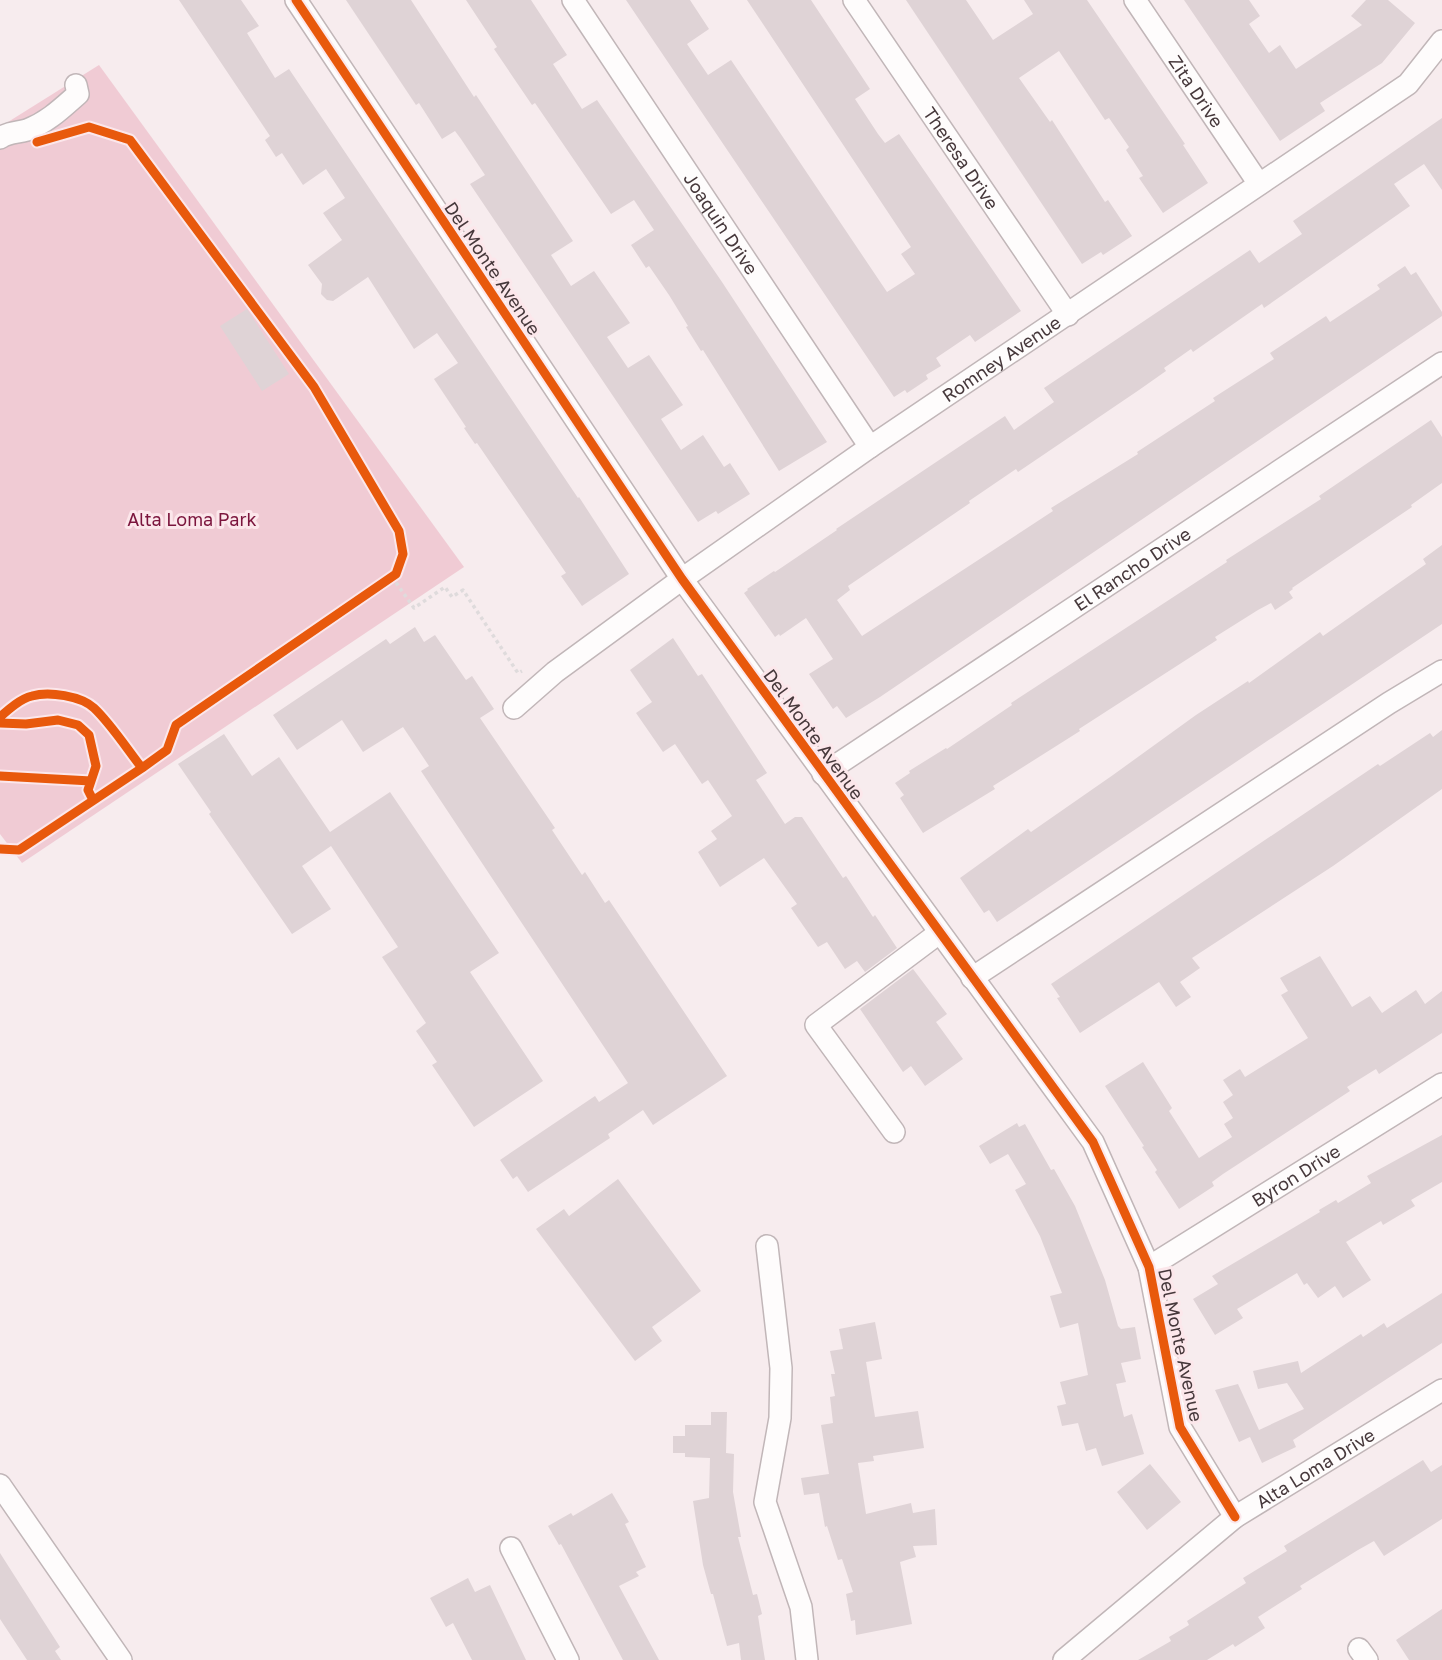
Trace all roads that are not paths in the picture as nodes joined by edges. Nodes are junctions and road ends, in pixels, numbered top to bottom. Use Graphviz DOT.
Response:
graph roads {
  1 [pos="296,0"];
  2 [pos="573,0"];
  3 [pos="854,0"];
  4 [pos="1135,0"];
  5 [pos="1442,41"];
  6 [pos="76,85"];
  7 [pos="0,138"];
  8 [pos="1259,184"];
  9 [pos="1068,315"];
  10 [pos="1442,363"];
  11 [pos="870,447"];
  12 [pos="682,579"];
  13 [pos="1442,671"];
  14 [pos="514,708"];
  15 [pos="823,774"];
  16 [pos="939,933"];
  17 [pos="972,978"];
  18 [pos="1442,1084"];
  19 [pos="894,1132"];
  20 [pos="767,1246"];
  21 [pos="1149,1267"];
  22 [pos="1442,1390"];
  23 [pos="0,1485"];
  24 [pos="1235,1517"];
  25 [pos="511,1548"];
  26 [pos="121,1660"];
  27 [pos="568,1660"];
  28 [pos="807,1660"];
  29 [pos="1064,1660"];
  1 -- 12 [label="street, Del Monte Avenue"];
  2 -- 11 [label="street, Joaquin Drive"];
  3 -- 9 [label="street, Theresa Drive"];
  4 -- 8 [label="street, Zita Drive"];
  5 -- 8 [label="street, Romney Avenue"];
  6 -- 7 [label="street"];
  8 -- 9 [label="street, Romney Avenue"];
  9 -- 11 [label="street, Romney Avenue"];
  10 -- 15 [label="street, El Rancho Drive"];
  11 -- 12 [label="street, Romney Avenue"];
  12 -- 14 [label="street, Romney Avenue"];
  12 -- 15 [label="street, Del Monte Avenue"];
  13 -- 17 [label="street"];
  15 -- 16 [label="street, Del Monte Avenue"];
  16 -- 17 [label="street, Del Monte Avenue"];
  16 -- 19 [label="street"];
  17 -- 21 [label="street, Del Monte Avenue"];
  18 -- 21 [label="street, Byron Drive"];
  20 -- 28 [label="street"];
  21 -- 24 [label="street, Del Monte Avenue"];
  22 -- 24 [label="street, Alta Loma Drive"];
  23 -- 26 [label="street"];
  24 -- 29 [label="street, Alta Loma Drive"];
  25 -- 27 [label="street"];
}
